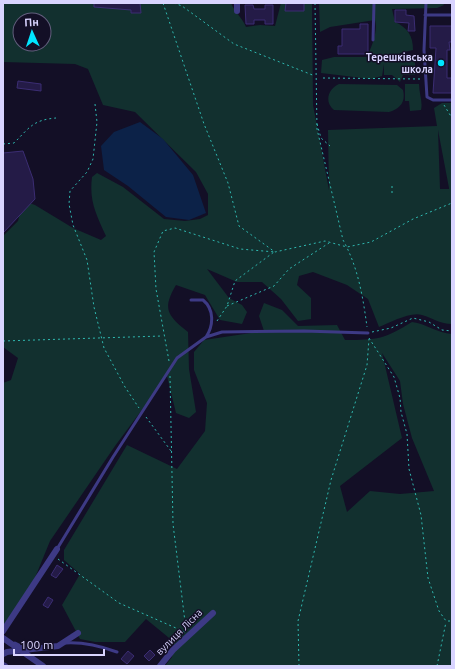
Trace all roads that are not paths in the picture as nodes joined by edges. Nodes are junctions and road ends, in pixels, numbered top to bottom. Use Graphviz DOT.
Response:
graph roads {
  1 [pos="237,3"];
  2 [pos="374,3"];
  3 [pos="426,3"];
  4 [pos="238,11"];
  5 [pos="425,15"];
  6 [pos="452,15"];
  7 [pos="373,40"];
  8 [pos="452,100"];
  9 [pos="191,300"];
  10 [pos="368,333"];
  11 [pos="206,337"];
  12 [pos="57,549"];
  13 [pos="213,613"];
  14 [pos="3,631"];
  15 [pos="78,633"];
  16 [pos="3,638"];
  17 [pos="62,643"];
  18 [pos="21,651"];
  19 [pos="117,652"];
  20 [pos="3,654"];
  21 [pos="43,666"];
  22 [pos="160,666"];
  1 -- 4 [label="street"];
  2 -- 7 [label="lane"];
  3 -- 5 [label="lane"];
  5 -- 6 [label="lane"];
  5 -- 8 [label="lane"];
  9 -- 11 [label="lane"];
  10 -- 11 [label="lane"];
  11 -- 12 [label="lane"];
  12 -- 14 [label="street"];
  13 -- 22 [label="street, вулиця Лісна"];
  15 -- 17 [label="street"];
  16 -- 17 [label="lane"];
  16 -- 18 [label="street"];
  17 -- 18 [label="street"];
  17 -- 19 [label="lane"];
  18 -- 20 [label="street"];
  18 -- 21 [label="street"];
}
